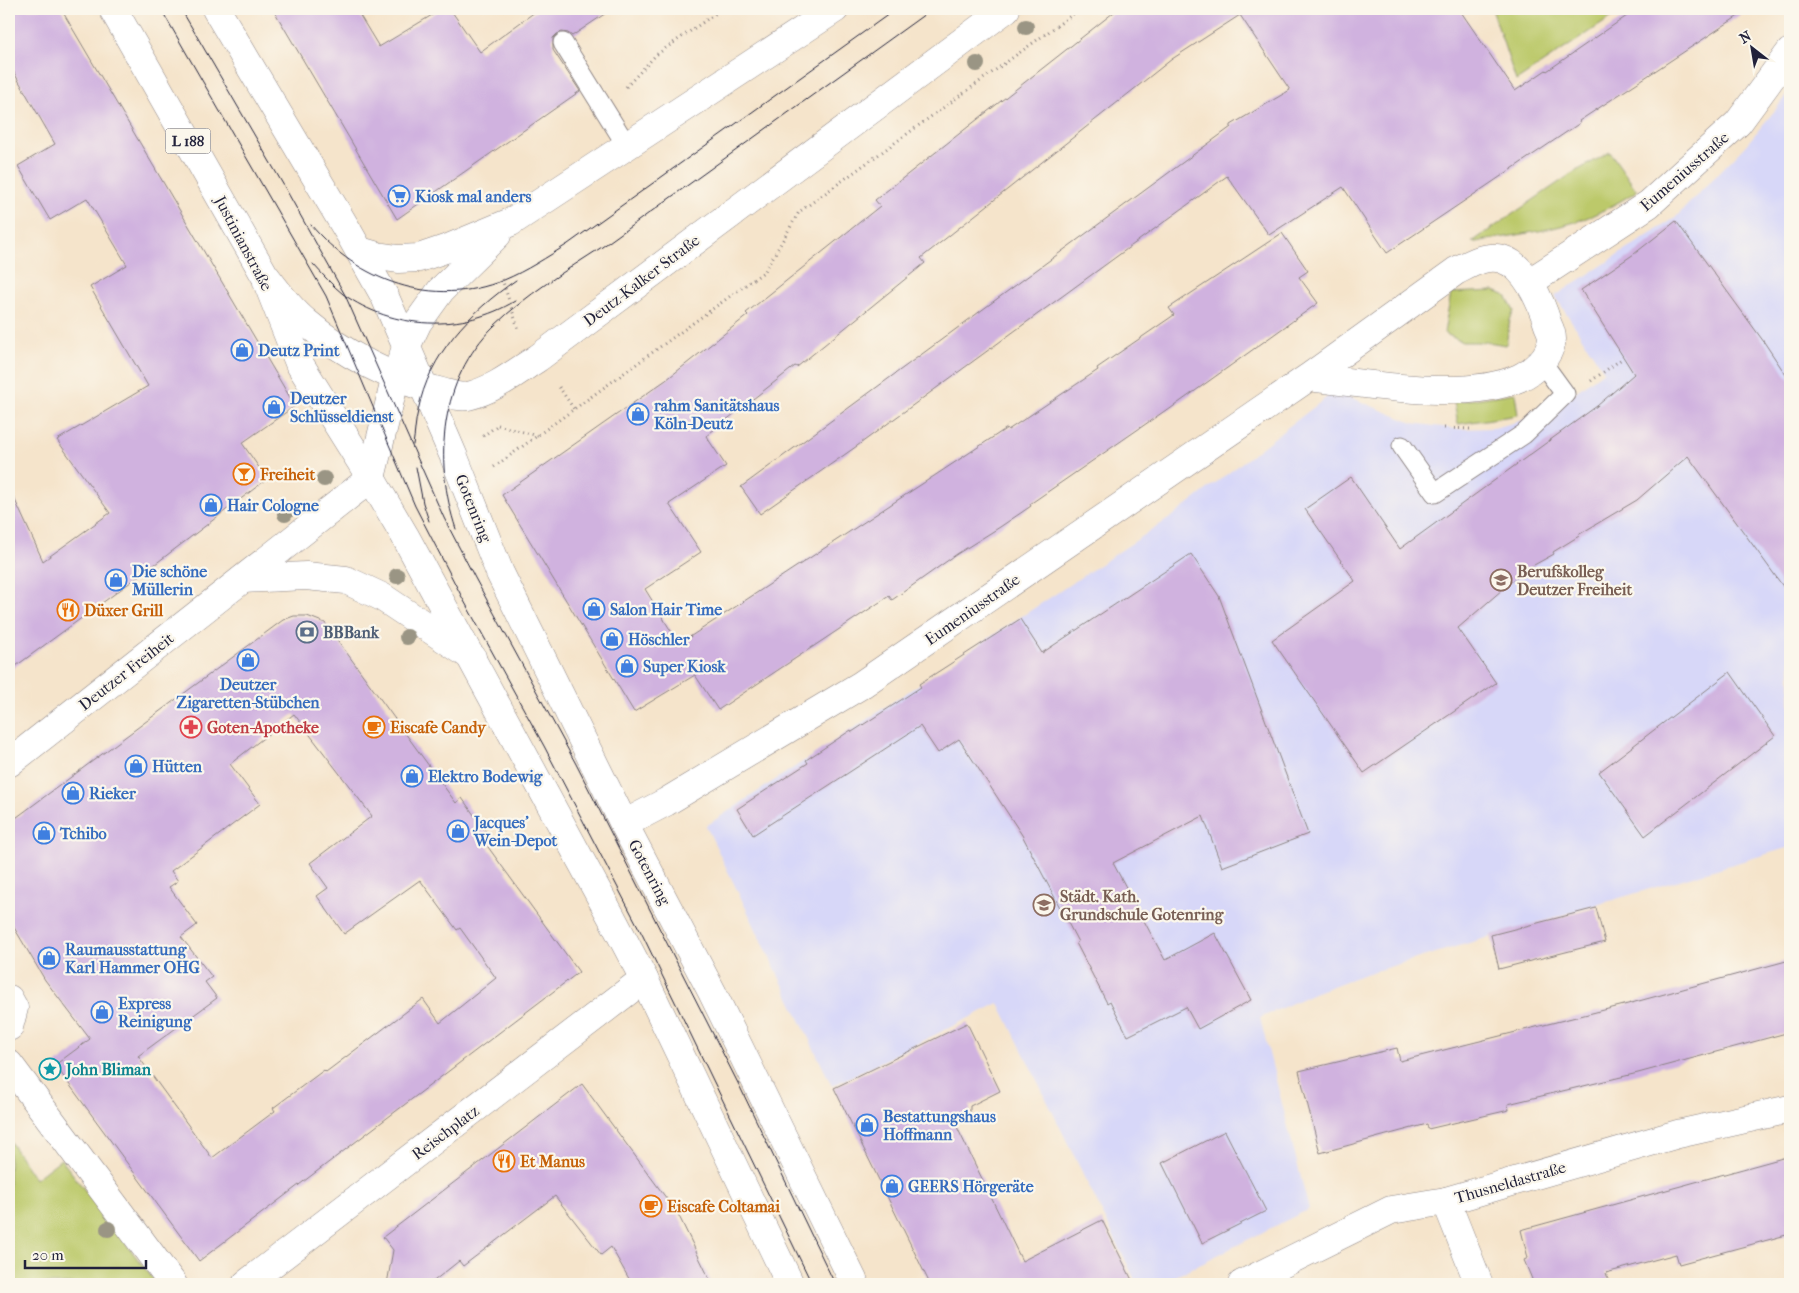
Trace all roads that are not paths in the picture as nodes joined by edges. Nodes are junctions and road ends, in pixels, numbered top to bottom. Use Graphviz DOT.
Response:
graph roads {
  1 [pos="113,9"];
  2 [pos="216,9"];
  3 [pos="835,9"];
  4 [pos="1006,9"];
  5 [pos="563,43"];
  6 [pos="1790,52"];
  7 [pos="627,146"];
  8 [pos="511,222"];
  9 [pos="360,251"];
  10 [pos="264,274"];
  11 [pos="1530,282"];
  12 [pos="407,345"];
  13 [pos="1541,361"];
  14 [pos="396,376"];
  15 [pos="1309,377"];
  16 [pos="425,389"];
  17 [pos="1402,446"];
  18 [pos="371,478"];
  19 [pos="243,579"];
  20 [pos="472,657"];
  21 [pos="9,763"];
  22 [pos="624,824"];
  23 [pos="644,979"];
  24 [pos="9,999"];
  25 [pos="9,1027"];
  26 [pos="9,1064"];
  27 [pos="1790,1109"];
  28 [pos="1446,1201"];
  29 [pos="173,1284"];
  30 [pos="246,1284"];
  31 [pos="790,1284"];
  32 [pos="855,1284"];
  33 [pos="1242,1284"];
  34 [pos="1479,1284"];
  1 -- 10 [label="main road, Justinianstraße / L 188"];
  2 -- 9 [label="main road"];
  3 -- 7 [label="main road"];
  4 -- 16 [label="main road, Deutz-Kalker Straße"];
  5 -- 7 [label="lane"];
  6 -- 11 [label="main road, Eumeniusstraße"];
  7 -- 8 [label="main road"];
  8 -- 9 [label="main road"];
  8 -- 12 [label="main road"];
  9 -- 12 [label="main road"];
  10 -- 14 [label="main road, Deutz-Kalker Straße"];
  10 -- 18 [label="main road, Justinianstraße / L 188"];
  11 -- 13 [label="main road, Eumeniusstraße"];
  11 -- 15 [label="main road, Eumeniusstraße"];
  12 -- 14 [label="main road"];
  12 -- 16 [label="main road"];
  13 -- 15 [label="main road, Eumeniusstraße"];
  13 -- 17 [label="lane"];
  14 -- 16 [label="main road, Deutz-Kalker Straße"];
  14 -- 18 [label="main road"];
  15 -- 22 [label="main road, Eumeniusstraße"];
  16 -- 22 [label="main road, Gotenring"];
  18 -- 19 [label="main road, Deutzer Freiheit"];
  18 -- 20 [label="main road, L 188"];
  19 -- 20 [label="main road"];
  19 -- 21 [label="main road, Deutzer Freiheit"];
  20 -- 23 [label="main road, L 188"];
  22 -- 32 [label="main road, Gotenring"];
  23 -- 30 [label="main road, Reischplatz"];
  23 -- 31 [label="main road, L 188"];
  24 -- 25 [label="main road"];
  26 -- 29 [label="main road"];
  27 -- 28 [label="main road, Thusneldastraße"];
  28 -- 33 [label="main road, Thusneldastraße"];
  28 -- 34 [label="main road"];
}
